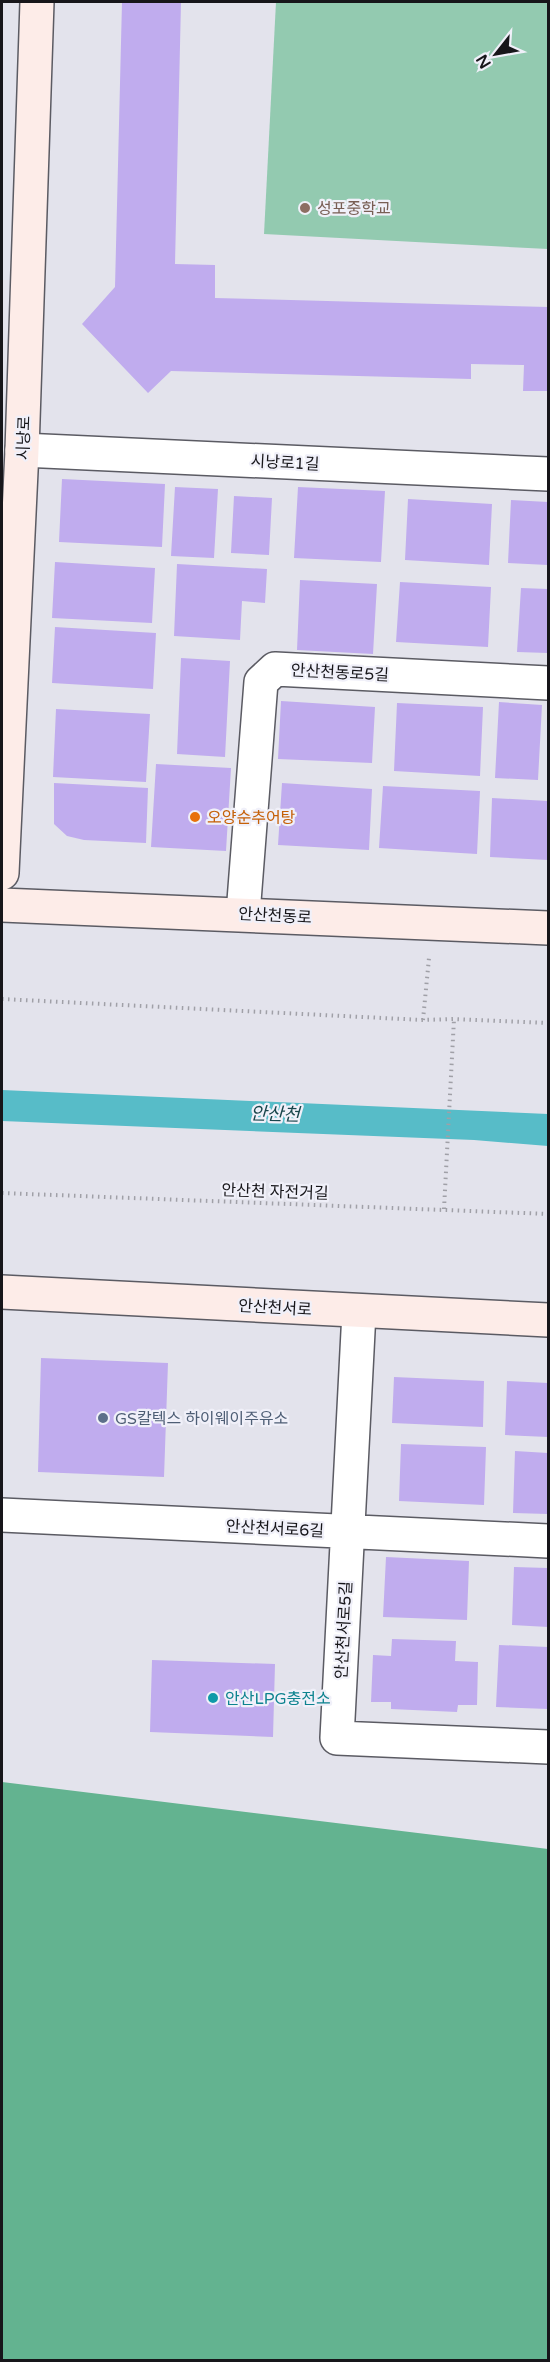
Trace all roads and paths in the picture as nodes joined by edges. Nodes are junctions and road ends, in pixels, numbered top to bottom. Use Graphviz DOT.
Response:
graph roads {
  1 [pos="37,2"];
  2 [pos="22,450"];
  3 [pos="549,474"];
  4 [pos="549,683"];
  5 [pos="2,873"];
  6 [pos="2,905"];
  7 [pos="243,914"];
  8 [pos="432,923"];
  9 [pos="549,928"];
  10 [pos="2,999"];
  11 [pos="454,1019"];
  12 [pos="423,1020"];
  13 [pos="549,1023"];
  14 [pos="2,1193"];
  15 [pos="444,1209"];
  16 [pos="549,1214"];
  17 [pos="2,1292"];
  18 [pos="359,1312"];
  19 [pos="549,1320"];
  20 [pos="2,1515"];
  21 [pos="348,1531"];
  22 [pos="549,1541"];
  23 [pos="549,1747"];
  1 -- 2 [label="street, 시낭로"];
  2 -- 3 [label="street, 시낭로1길"];
  2 -- 5 [label="street, 시낭로"];
  4 -- 7 [label="street, 안산천동로5길"];
  6 -- 7 [label="street, 안산천동로"];
  7 -- 8 [label="street, 안산천동로"];
  8 -- 9 [label="street, 안산천동로"];
  8 -- 12 [label="path"];
  10 -- 12 [label="path"];
  11 -- 12 [label="path"];
  11 -- 13 [label="path"];
  11 -- 15 [label="path"];
  14 -- 15 [label="path, 안산천 자전거길"];
  15 -- 16 [label="path, 안산천 자전거길"];
  17 -- 18 [label="street, 안산천서로"];
  18 -- 19 [label="street, 안산천서로"];
  18 -- 21 [label="street, 안산천서로5길"];
  20 -- 21 [label="street, 안산천서로6길"];
  21 -- 22 [label="street, 안산천서로6길"];
  21 -- 23 [label="street, 안산천서로5길"];
}
